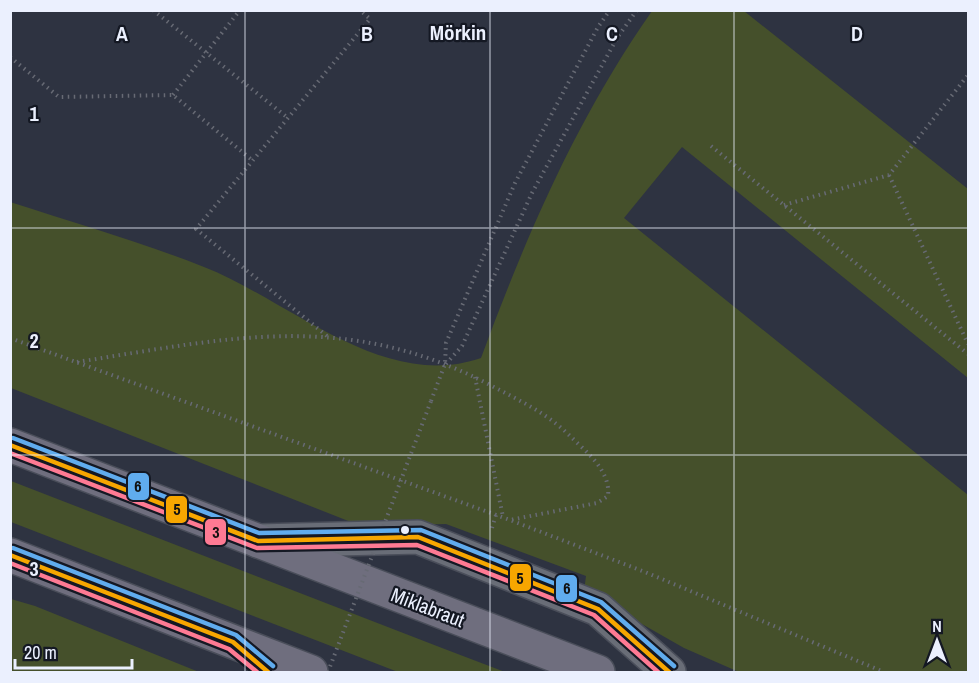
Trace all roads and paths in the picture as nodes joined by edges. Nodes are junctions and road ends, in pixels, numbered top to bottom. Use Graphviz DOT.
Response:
graph roads {
  1 [pos="153,10"];
  2 [pos="240,10"];
  3 [pos="360,10"];
  4 [pos="610,10"];
  5 [pos="637,10"];
  6 [pos="206,53"];
  7 [pos="10,57"];
  8 [pos="969,75"];
  9 [pos="173,95"];
  10 [pos="288,118"];
  11 [pos="711,146"];
  12 [pos="252,160"];
  13 [pos="889,175"];
  14 [pos="784,205"];
  15 [pos="327,336"];
  16 [pos="10,338"];
  17 [pos="969,344"];
  18 [pos="969,354"];
  19 [pos="77,362"];
  20 [pos="446,364"];
  21 [pos="475,377"];
  22 [pos="10,445"];
  23 [pos="503,517"];
  24 [pos="510,520"];
  25 [pos="258,541"];
  26 [pos="10,555"];
  27 [pos="233,642"];
  28 [pos="268,672"];
  29 [pos="311,672"];
  30 [pos="328,672"];
  31 [pos="598,672"];
  32 [pos="669,672"];
  33 [pos="884,672"];
  1 -- 6 [label="path"];
  2 -- 6 [label="path"];
  3 -- 10 [label="path"];
  4 -- 20 [label="path"];
  5 -- 20 [label="path"];
  6 -- 9 [label="path"];
  6 -- 10 [label="path"];
  7 -- 9 [label="path"];
  8 -- 13 [label="path"];
  9 -- 12 [label="path"];
  10 -- 12 [label="path"];
  11 -- 14 [label="path"];
  12 -- 15 [label="path"];
  13 -- 14 [label="path"];
  13 -- 17 [label="path"];
  14 -- 18 [label="path"];
  15 -- 19 [label="path"];
  15 -- 20 [label="path"];
  16 -- 19 [label="path"];
  19 -- 23 [label="path"];
  20 -- 21 [label="path"];
  20 -- 30 [label="path, bridge"];
  21 -- 23 [label="path"];
  21 -- 24 [label="path"];
  22 -- 25 [label="highway, Miklabraut"];
  23 -- 24 [label="path"];
  24 -- 33 [label="path"];
  25 -- 31 [label="highway, Miklabraut"];
  25 -- 32 [label="lane, Miklabraut"];
  26 -- 27 [label="highway"];
  27 -- 28 [label="lane"];
  27 -- 29 [label="highway"];
}
